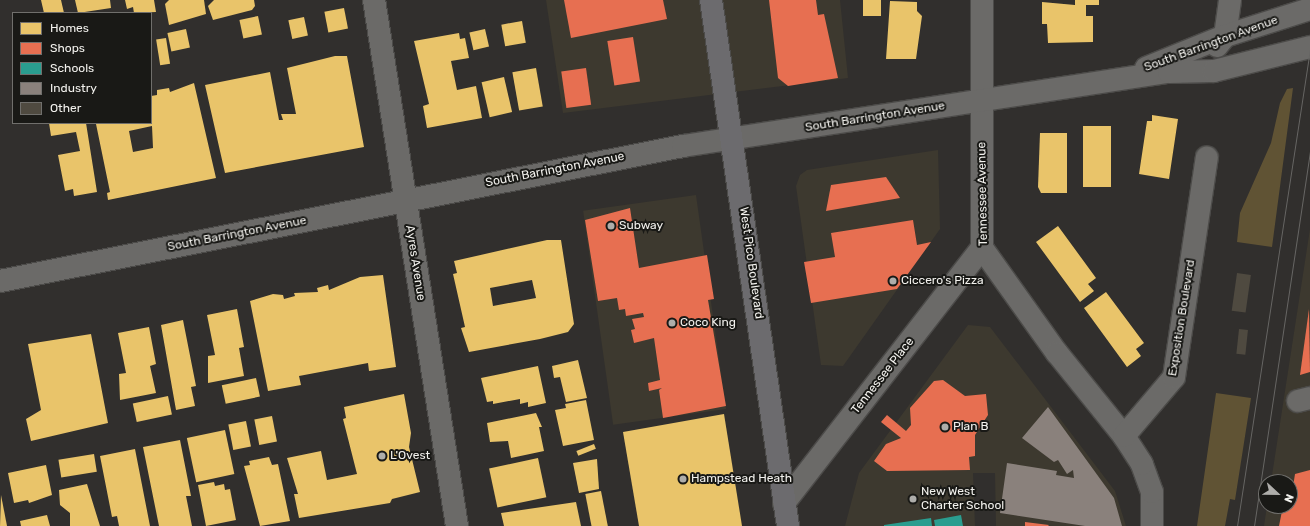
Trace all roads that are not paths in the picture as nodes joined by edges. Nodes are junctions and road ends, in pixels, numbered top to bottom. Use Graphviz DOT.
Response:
graph roads {
  1 [pos="374,0"];
  2 [pos="711,0"];
  3 [pos="982,0"];
  4 [pos="1230,0"];
  5 [pos="1310,9"];
  6 [pos="1225,36"];
  7 [pos="1310,47"];
  8 [pos="1169,72"];
  9 [pos="1114,81"];
  10 [pos="982,100"];
  11 [pos="734,139"];
  12 [pos="1207,157"];
  13 [pos="406,200"];
  14 [pos="982,248"];
  15 [pos="0,281"];
  16 [pos="1124,436"];
  17 [pos="784,503"];
  18 [pos="457,526"];
  19 [pos="788,526"];
  20 [pos="1152,526"];
  1 -- 13 [label="street, Ayres Avenue"];
  2 -- 11 [label="main road, West Pico Boulevard"];
  3 -- 10 [label="street, Tennessee Avenue"];
  4 -- 6 [label="street"];
  5 -- 6 [label="street, South Barrington Avenue"];
  6 -- 8 [label="street"];
  6 -- 9 [label="street, South Barrington Avenue"];
  7 -- 8 [label="street, South Barrington Avenue"];
  8 -- 9 [label="street, South Barrington Avenue"];
  9 -- 10 [label="street, South Barrington Avenue"];
  10 -- 11 [label="street, South Barrington Avenue"];
  10 -- 14 [label="street, Tennessee Avenue"];
  11 -- 13 [label="street, South Barrington Avenue"];
  11 -- 17 [label="main road, West Pico Boulevard"];
  12 -- 16 [label="street, Exposition Boulevard"];
  13 -- 15 [label="street, South Barrington Avenue"];
  13 -- 18 [label="street, Ayres Avenue"];
  14 -- 16 [label="street, Tennessee Avenue"];
  14 -- 17 [label="street, Tennessee Place"];
  16 -- 20 [label="street"];
  17 -- 19 [label="main road, West Pico Boulevard"];
}
